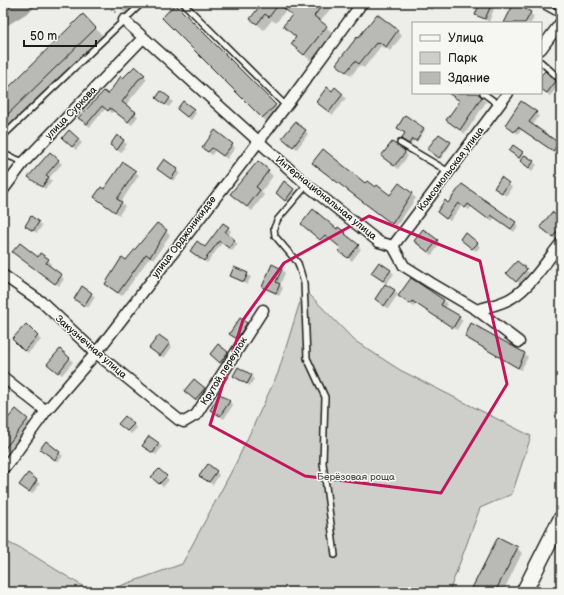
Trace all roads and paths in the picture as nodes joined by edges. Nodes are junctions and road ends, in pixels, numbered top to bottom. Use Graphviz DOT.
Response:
graph roads {
  1 [pos="106,3"];
  2 [pos="142,3"];
  3 [pos="183,3"];
  4 [pos="362,3"];
  5 [pos="539,3"];
  6 [pos="561,15"];
  7 [pos="124,20"];
  8 [pos="561,22"];
  9 [pos="143,38"];
  10 [pos="542,48"];
  11 [pos="542,63"];
  12 [pos="561,80"];
  13 [pos="484,94"];
  14 [pos="507,94"];
  15 [pos="499,105"];
  16 [pos="286,106"];
  17 [pos="3,136"];
  18 [pos="257,142"];
  19 [pos="400,143"];
  20 [pos="3,154"];
  21 [pos="24,162"];
  22 [pos="449,172"];
  23 [pos="307,185"];
  24 [pos="3,190"];
  25 [pos="561,243"];
  26 [pos="393,246"];
  27 [pos="3,275"];
  28 [pos="263,310"];
  29 [pos="477,310"];
  30 [pos="519,342"];
  31 [pos="96,353"];
  32 [pos="3,376"];
  33 [pos="46,411"];
  34 [pos="179,420"];
  35 [pos="3,468"];
  36 [pos="561,519"];
  37 [pos="335,556"];
  38 [pos="524,592"];
  1 -- 7 [label="path"];
  2 -- 7 [label="lane"];
  3 -- 16 [label="lane"];
  4 -- 16 [label="street, улица Орджоникидзе"];
  5 -- 6 [label="lane"];
  7 -- 9 [label="street, Интернациональная улица"];
  7 -- 17 [label="lane"];
  8 -- 10 [label="street"];
  9 -- 18 [label="street, Интернациональная улица"];
  9 -- 21 [label="street, улица Суркова"];
  11 -- 12 [label="lane"];
  13 -- 15 [label="lane"];
  14 -- 15 [label="street, Комсомольская улица"];
  15 -- 22 [label="street, Комсомольская улица"];
  16 -- 18 [label="street, улица Орджоникидзе"];
  18 -- 23 [label="street, Интернациональная улица"];
  18 -- 31 [label="street, улица Орджоникидзе"];
  19 -- 22 [label="lane"];
  20 -- 21 [label="lane"];
  21 -- 24 [label="street, улица Суркова"];
  22 -- 26 [label="street, Комсомольская улица"];
  23 -- 26 [label="street, Интернациональная улица"];
  23 -- 37 [label="lane"];
  25 -- 29 [label="street"];
  26 -- 29 [label="street"];
  27 -- 31 [label="street, Закузнечная улица"];
  28 -- 34 [label="street, Крутой переулок"];
  29 -- 30 [label="street"];
  31 -- 33 [label="street, улица Орджоникидзе"];
  31 -- 34 [label="street, Закузнечная улица"];
  32 -- 33 [label="street"];
  33 -- 35 [label="street, улица Орджоникидзе"];
  36 -- 38 [label="main road"];
}
